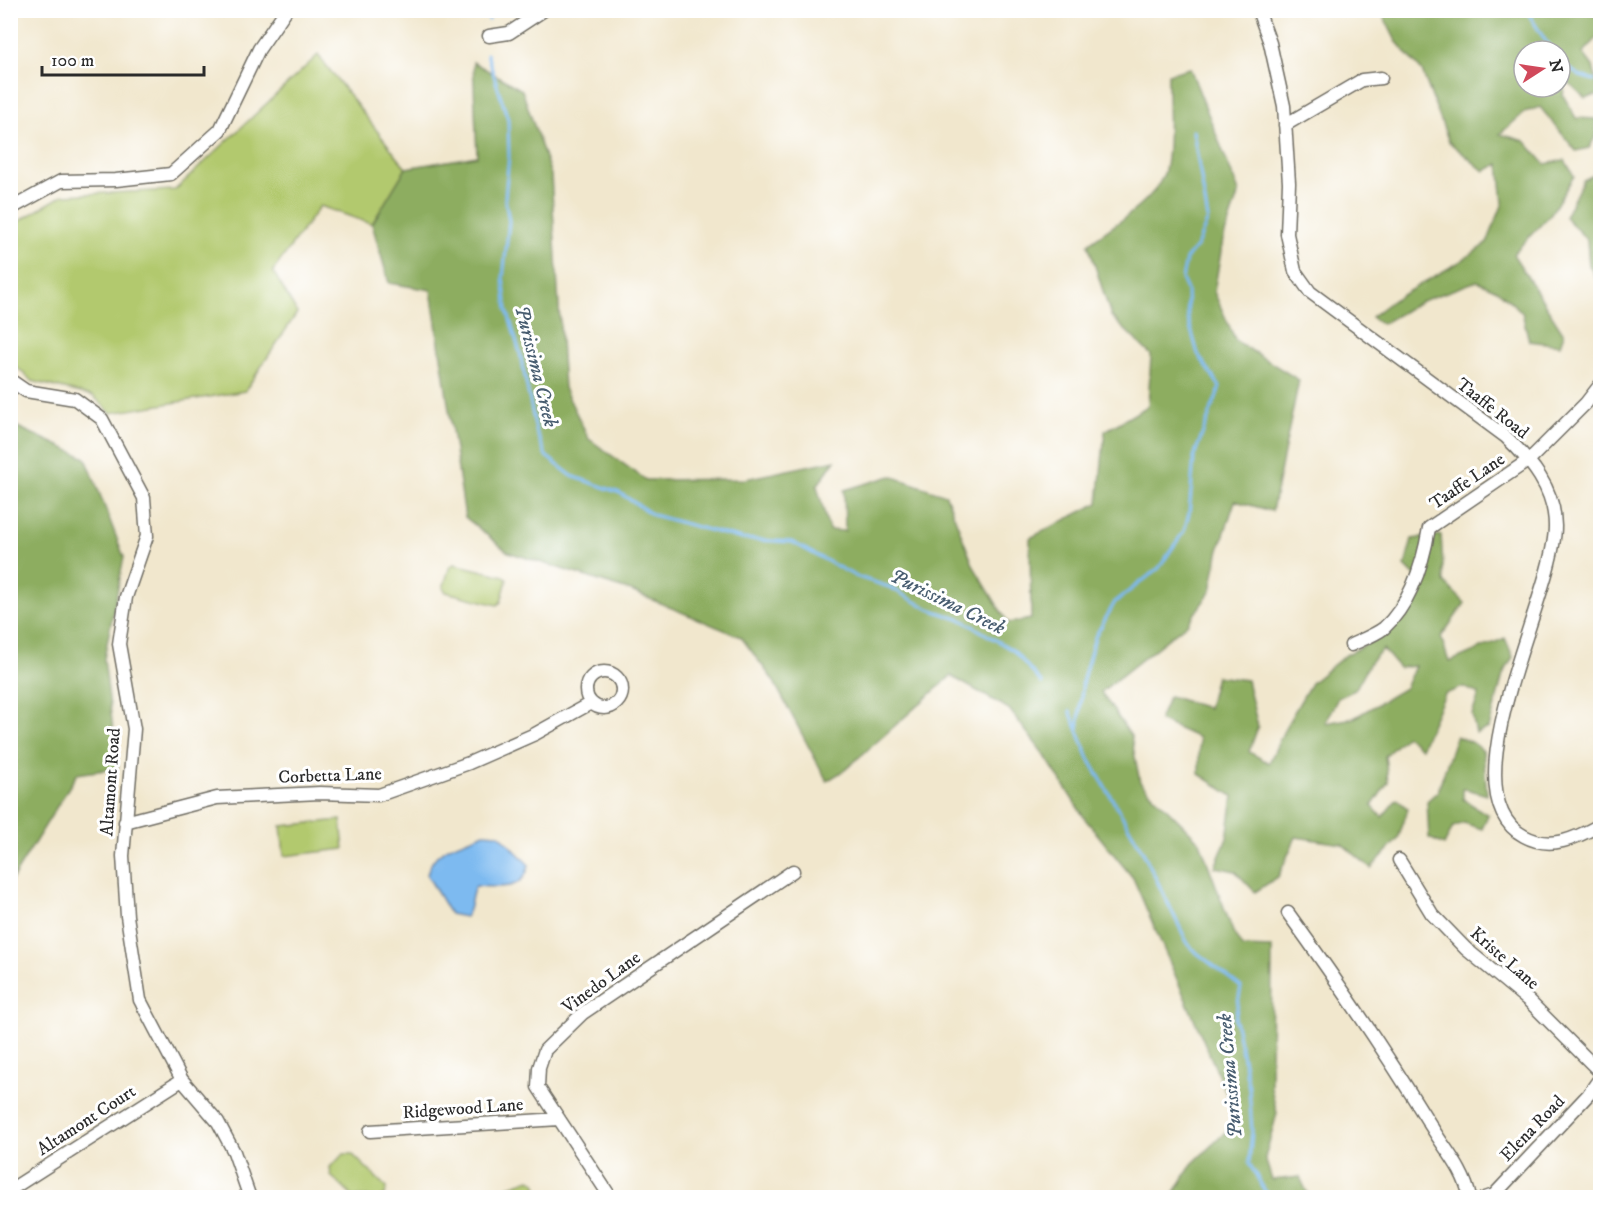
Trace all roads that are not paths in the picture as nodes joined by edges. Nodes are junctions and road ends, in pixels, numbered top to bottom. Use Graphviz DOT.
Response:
graph roads {
  1 [pos="286,10"];
  2 [pos="544,10"];
  3 [pos="1258,10"];
  4 [pos="489,36"];
  5 [pos="1381,78"];
  6 [pos="1286,125"];
  7 [pos="10,209"];
  8 [pos="10,380"];
  9 [pos="1600,385"];
  10 [pos="1529,460"];
  11 [pos="1351,645"];
  12 [pos="591,703"];
  13 [pos="125,822"];
  14 [pos="1600,825"];
  15 [pos="1399,860"];
  16 [pos="793,871"];
  17 [pos="1288,913"];
  18 [pos="1600,1072"];
  19 [pos="1600,1078"];
  20 [pos="182,1080"];
  21 [pos="559,1119"];
  22 [pos="370,1131"];
  23 [pos="10,1190"];
  24 [pos="250,1197"];
  25 [pos="611,1197"];
  26 [pos="1470,1197"];
  27 [pos="1492,1197"];
  1 -- 7 [label="street"];
  2 -- 4 [label="street"];
  3 -- 6 [label="street, Taaffe Road"];
  5 -- 6 [label="street"];
  6 -- 10 [label="street, Taaffe Road"];
  8 -- 13 [label="street, Altamont Road"];
  9 -- 10 [label="street, Taaffe Lane"];
  10 -- 11 [label="street, Taaffe Lane"];
  10 -- 14 [label="street, Taaffe Road"];
  12 -- 13 [label="street, Corbetta Lane"];
  13 -- 20 [label="street, Altamont Road"];
  15 -- 18 [label="street, Kriste Lane"];
  16 -- 21 [label="street, Vinedo Lane"];
  17 -- 26 [label="street"];
  19 -- 27 [label="street, Elena Road"];
  20 -- 23 [label="street, Altamont Court"];
  20 -- 24 [label="street, Altamont Road"];
  21 -- 22 [label="street, Ridgewood Lane"];
  21 -- 25 [label="street, Vinedo Lane"];
}
